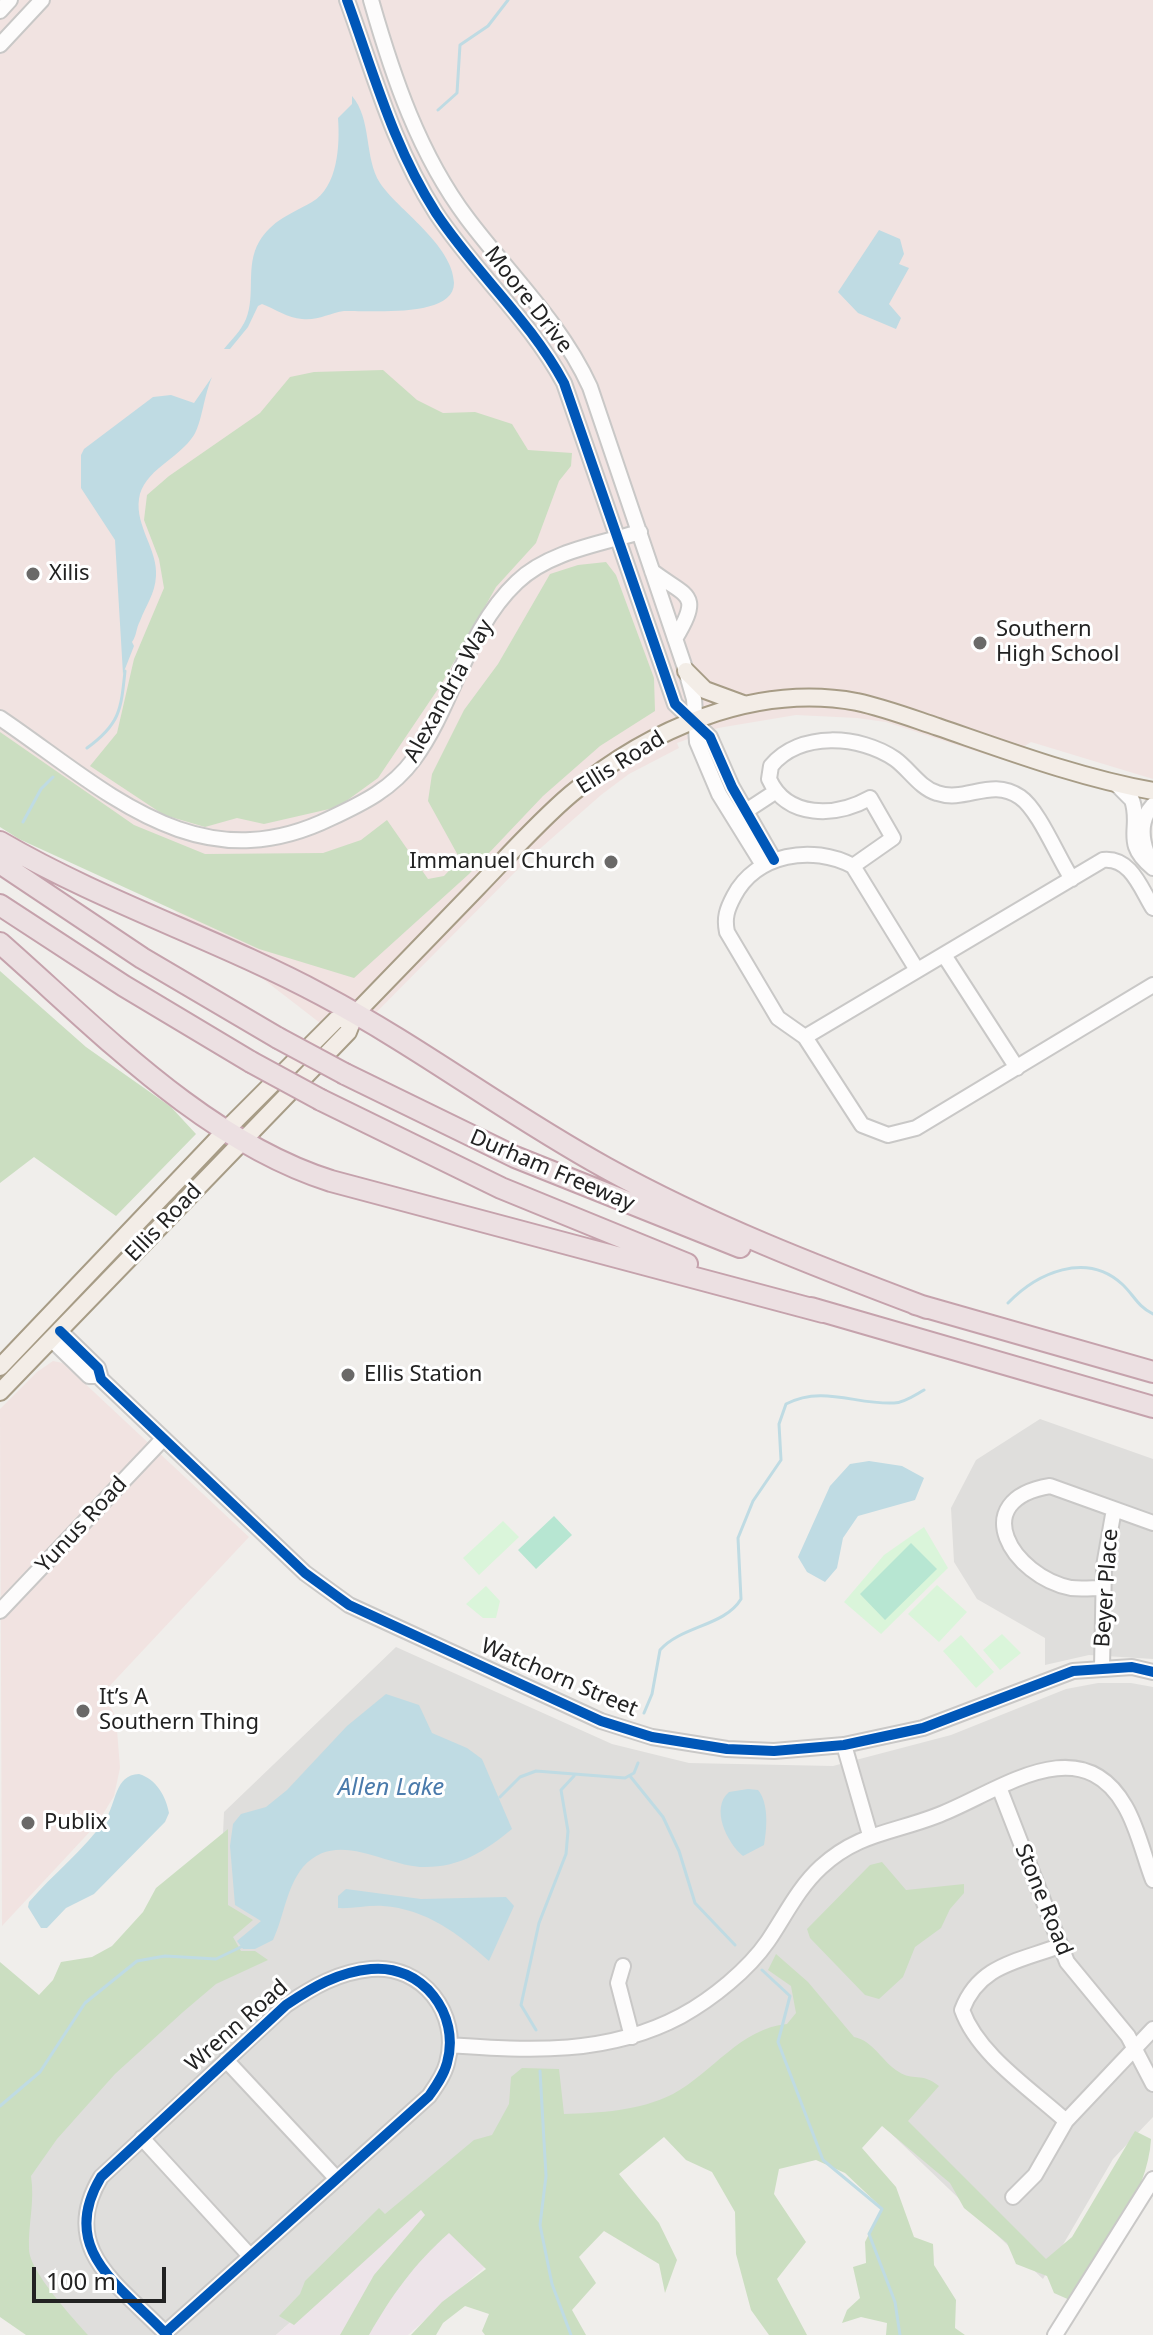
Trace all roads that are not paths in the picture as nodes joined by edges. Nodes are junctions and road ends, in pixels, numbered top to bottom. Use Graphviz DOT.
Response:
graph roads {
  1 [pos="10,0"];
  2 [pos="42,0"];
  3 [pos="347,0"];
  4 [pos="371,0"];
  5 [pos="0,11"];
  6 [pos="0,45"];
  7 [pos="640,532"];
  8 [pos="617,539"];
  9 [pos="652,571"];
  10 [pos="675,639"];
  11 [pos="686,671"];
  12 [pos="745,705"];
  13 [pos="0,718"];
  14 [pos="693,721"];
  15 [pos="1115,783"];
  16 [pos="1153,791"];
  17 [pos="775,792"];
  18 [pos="1153,805"];
  19 [pos="746,811"];
  20 [pos="0,842"];
  21 [pos="768,862"];
  22 [pos="0,863"];
  23 [pos="853,866"];
  24 [pos="1153,866"];
  25 [pos="1072,879"];
  26 [pos="0,905"];
  27 [pos="1153,908"];
  28 [pos="0,943"];
  29 [pos="944,955"];
  30 [pos="917,970"];
  31 [pos="1153,985"];
  32 [pos="355,1014"];
  33 [pos="805,1037"];
  34 [pos="1017,1068"];
  35 [pos="225,1131"];
  36 [pos="243,1143"];
  37 [pos="93,1273"];
  38 [pos="927,1308"];
  39 [pos="823,1312"];
  40 [pos="42,1323"];
  41 [pos="56,1335"];
  42 [pos="0,1367"];
  43 [pos="1153,1372"];
  44 [pos="0,1380"];
  45 [pos="0,1392"];
  46 [pos="1153,1407"];
  47 [pos="163,1439"];
  48 [pos="1114,1509"];
  49 [pos="1153,1523"];
  50 [pos="1103,1588"];
  51 [pos="0,1611"];
  52 [pos="1102,1667"];
  53 [pos="1153,1672"];
  54 [pos="844,1745"];
  55 [pos="999,1787"];
  56 [pos="870,1835"];
  57 [pos="1153,1880"];
  58 [pos="1059,1946"];
  59 [pos="623,1966"];
  60 [pos="1153,2029"];
  61 [pos="632,2037"];
  62 [pos="450,2045"];
  63 [pos="1136,2048"];
  64 [pos="226,2060"];
  65 [pos="1153,2084"];
  66 [pos="1066,2121"];
  67 [pos="142,2138"];
  68 [pos="337,2179"];
  69 [pos="1153,2179"];
  70 [pos="1013,2197"];
  71 [pos="250,2256"];
  72 [pos="166,2334"];
  73 [pos="1055,2335"];
  1 -- 5 [label="street"];
  2 -- 6 [label="street"];
  3 -- 8 [label="street, Moore Drive"];
  4 -- 7 [label="street, Moore Drive"];
  7 -- 8 [label="street, Alexandria Way"];
  7 -- 9 [label="street, Moore Drive"];
  8 -- 13 [label="street, Alexandria Way"];
  8 -- 14 [label="street, Moore Drive"];
  9 -- 10 [label="street, Moore Drive"];
  9 -- 10 [label="street"];
  10 -- 11 [label="street, Moore Drive"];
  11 -- 12 [label="main road"];
  11 -- 14 [label="street, Moore Drive"];
  12 -- 14 [label="main road, Ellis Road"];
  12 -- 15 [label="main road, Ellis Road"];
  14 -- 19 [label="street"];
  14 -- 21 [label="street"];
  14 -- 32 [label="main road, Ellis Road"];
  15 -- 16 [label="main road, Ellis Road"];
  15 -- 24 [label="street"];
  17 -- 19 [label="street"];
  17 -- 23 [label="street"];
  17 -- 25 [label="street"];
  18 -- 24 [label="street"];
  19 -- 21 [label="street"];
  20 -- 32 [label="highway"];
  21 -- 23 [label="street"];
  21 -- 33 [label="street"];
  22 -- 38 [label="highway, Durham Freeway, bridge"];
  23 -- 30 [label="street"];
  25 -- 27 [label="street"];
  25 -- 29 [label="street"];
  26 -- 39 [label="highway, Durham Freeway, bridge"];
  28 -- 35 [label="highway"];
  29 -- 30 [label="street"];
  29 -- 34 [label="street"];
  30 -- 33 [label="street"];
  31 -- 34 [label="street"];
  32 -- 35 [label="main road, Ellis Road"];
  32 -- 36 [label="main road, Ellis Road"];
  32 -- 38 [label="highway"];
  33 -- 34 [label="street"];
  35 -- 36 [label="highway"];
  35 -- 37 [label="main road, Ellis Road"];
  36 -- 39 [label="highway"];
  36 -- 41 [label="main road, Ellis Road"];
  37 -- 40 [label="main road, Ellis Road"];
  37 -- 41 [label="main road"];
  38 -- 43 [label="highway, Durham Freeway"];
  39 -- 46 [label="highway, Durham Freeway"];
  40 -- 42 [label="main road, Ellis Road"];
  40 -- 44 [label="main road"];
  41 -- 45 [label="main road, Ellis Road"];
  41 -- 47 [label="street, Watchorn Street"];
  47 -- 51 [label="street, Yunus Road"];
  47 -- 54 [label="street, Watchorn Street"];
  48 -- 49 [label="street"];
  48 -- 50 [label="street, Beyer Place"];
  48 -- 50 [label="street"];
  50 -- 52 [label="street, Beyer Place"];
  52 -- 53 [label="street, Watchorn Street"];
  52 -- 54 [label="street, Watchorn Street"];
  54 -- 56 [label="street"];
  55 -- 56 [label="street"];
  55 -- 57 [label="street"];
  55 -- 58 [label="street, Stone Road"];
  56 -- 61 [label="street"];
  58 -- 63 [label="street, Stone Road"];
  58 -- 66 [label="street"];
  59 -- 61 [label="street"];
  60 -- 63 [label="street"];
  61 -- 62 [label="street"];
  62 -- 64 [label="street, Wrenn Road"];
  62 -- 68 [label="street, Wrenn Road"];
  63 -- 65 [label="street, Stone Road"];
  63 -- 66 [label="street"];
  64 -- 67 [label="street, Wrenn Road"];
  64 -- 68 [label="street"];
  66 -- 70 [label="street"];
  67 -- 71 [label="street"];
  67 -- 72 [label="street, Wrenn Road"];
  68 -- 71 [label="street, Wrenn Road"];
  69 -- 73 [label="street"];
  71 -- 72 [label="street, Wrenn Road"];
}
